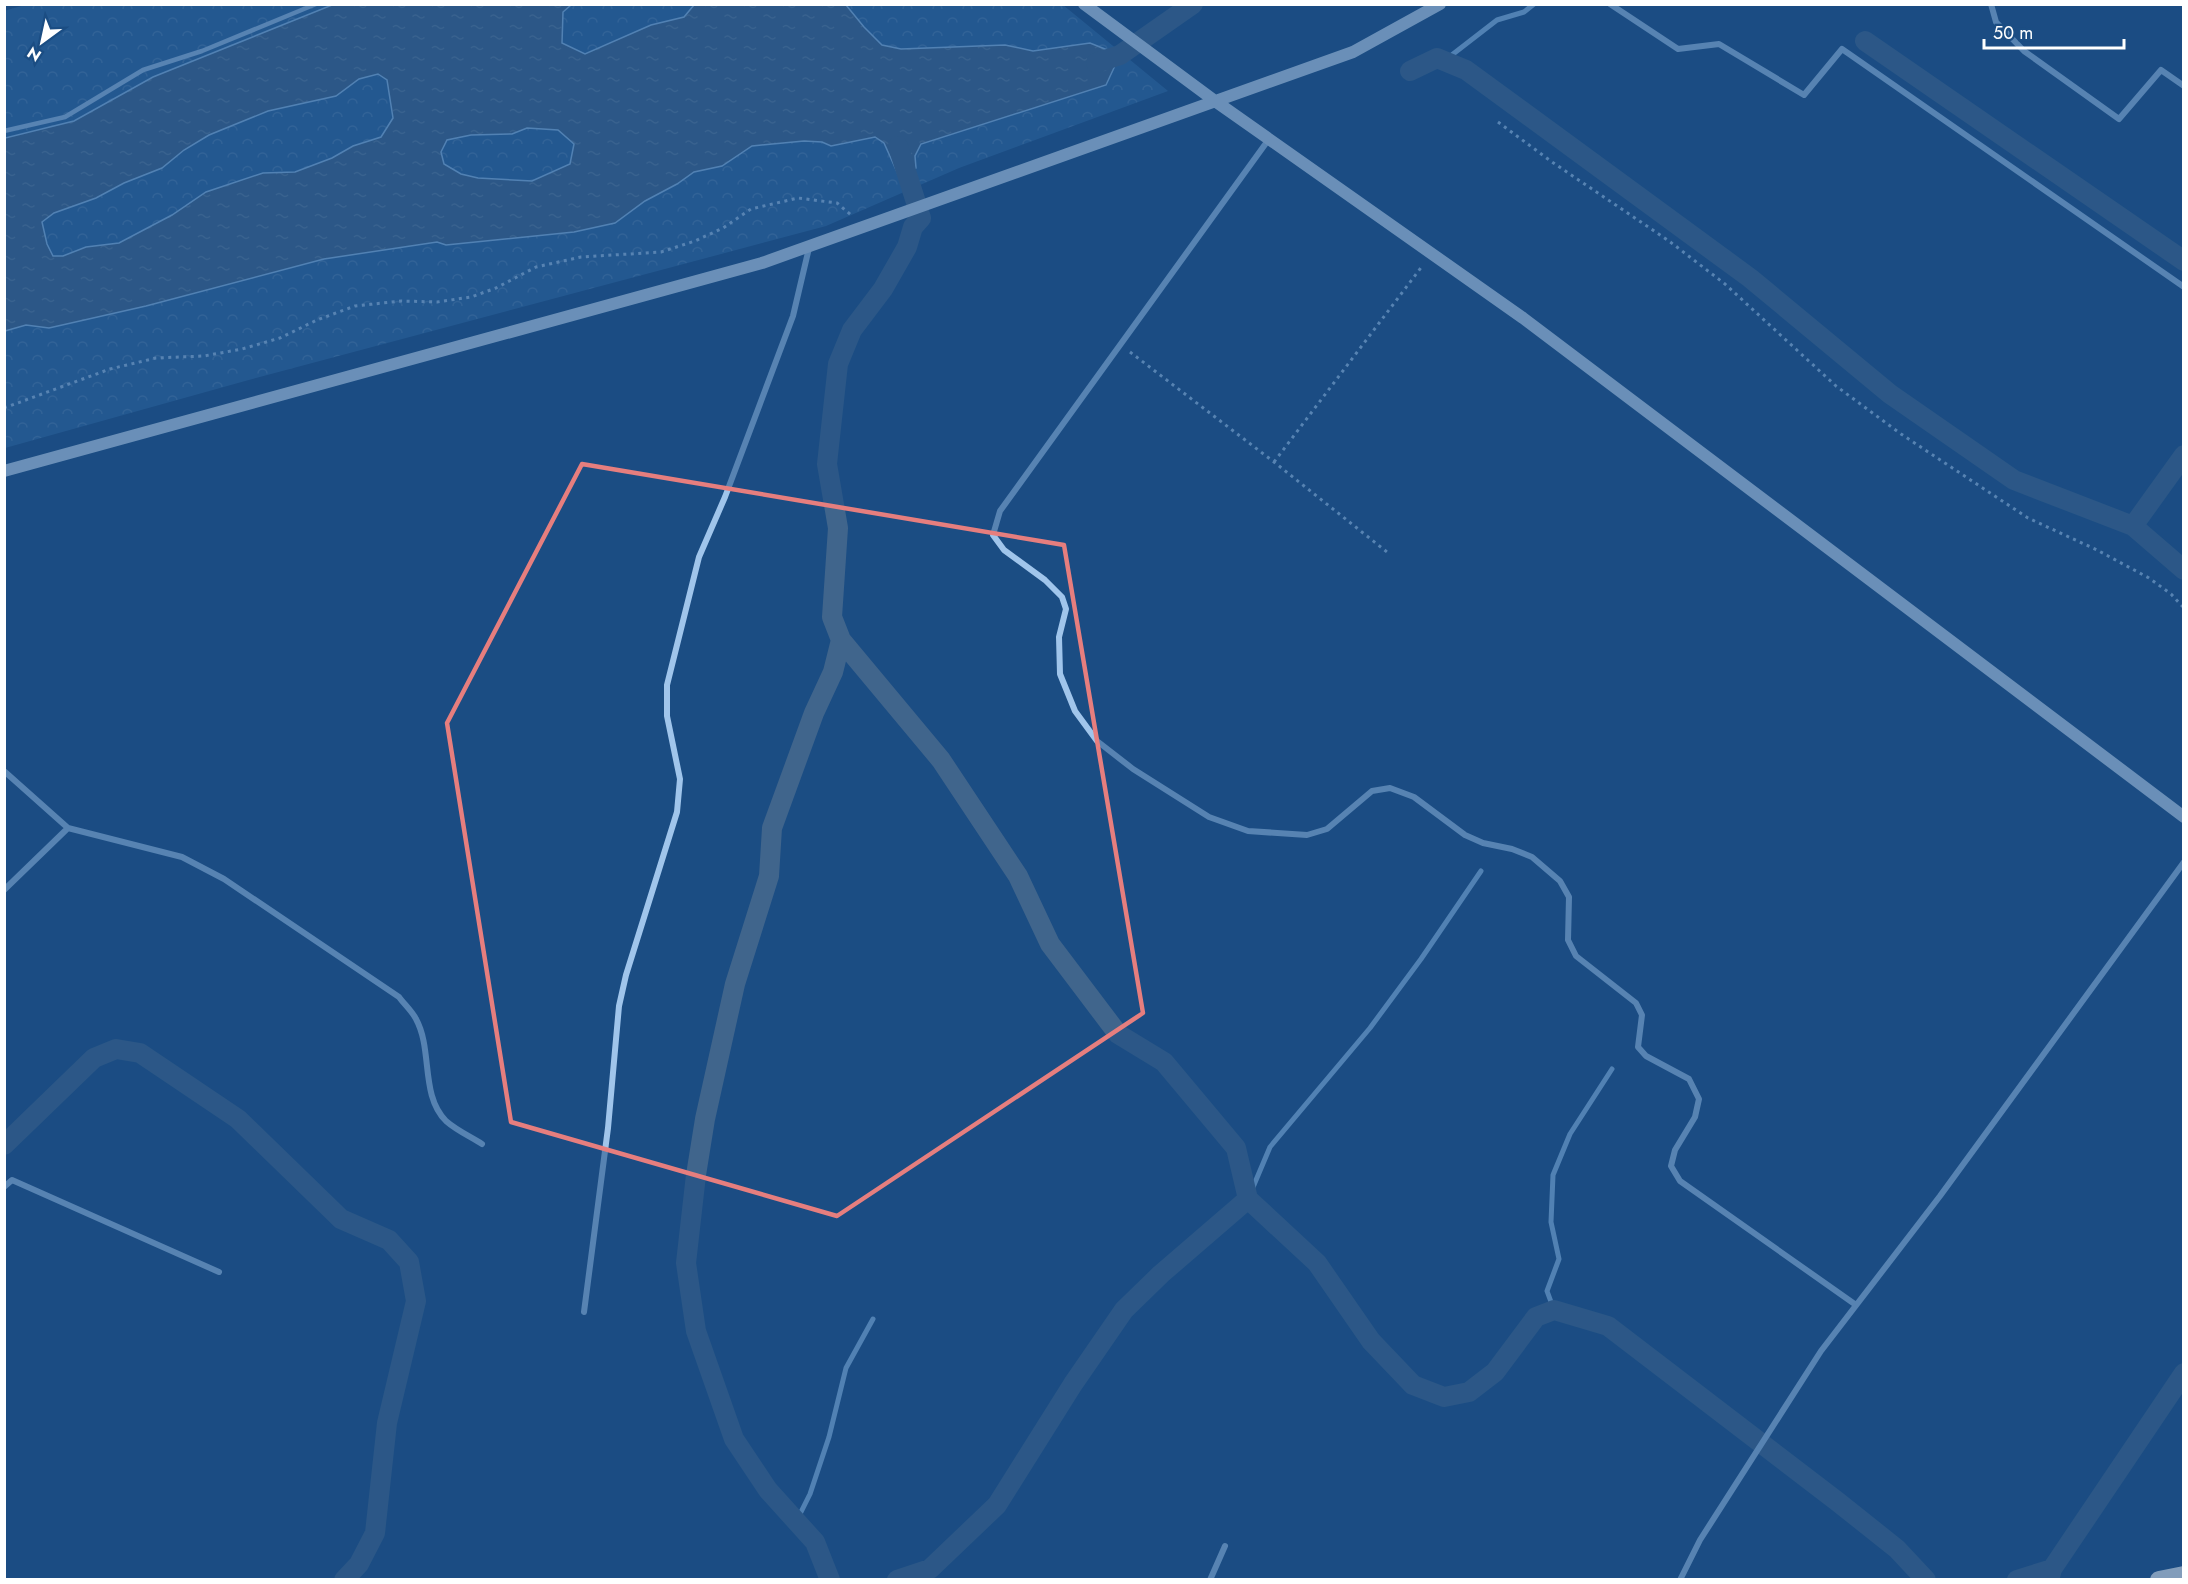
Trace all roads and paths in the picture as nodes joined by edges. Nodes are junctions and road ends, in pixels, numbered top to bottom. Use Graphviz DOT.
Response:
graph roads {
  1 [pos="316,4"];
  2 [pos="1084,4"];
  3 [pos="1440,4"];
  4 [pos="1610,4"];
  5 [pos="1991,4"];
  6 [pos="2184,86"];
  7 [pos="1215,101"];
  8 [pos="1498,122"];
  9 [pos="4,131"];
  10 [pos="1269,140"];
  11 [pos="864,225"];
  12 [pos="809,245"];
  13 [pos="1432,254"];
  14 [pos="2184,287"];
  15 [pos="1121,345"];
  16 [pos="4,408"];
  17 [pos="1274,462"];
  18 [pos="4,471"];
  19 [pos="1387,552"];
  20 [pos="2184,608"];
  21 [pos="4,771"];
  22 [pos="2184,817"];
  23 [pos="68,828"];
  24 [pos="2184,862"];
  25 [pos="4,890"];
  26 [pos="482,1144"];
  27 [pos="4,1187"];
  28 [pos="219,1272"];
  29 [pos="1856,1305"];
  30 [pos="584,1312"];
  31 [pos="1225,1546"];
  32 [pos="2184,1575"];
  33 [pos="1210,1580"];
  34 [pos="1680,1580"];
  35 [pos="2159,1580"];
  1 -- 9 [label="lane"];
  2 -- 7 [label="main road"];
  3 -- 7 [label="main road"];
  4 -- 14 [label="street"];
  5 -- 6 [label="street"];
  7 -- 10 [label="main road"];
  7 -- 11 [label="main road"];
  8 -- 20 [label="path"];
  10 -- 13 [label="main road"];
  10 -- 15 [label="street"];
  11 -- 12 [label="main road"];
  11 -- 16 [label="path"];
  12 -- 18 [label="main road"];
  12 -- 30 [label="street"];
  13 -- 17 [label="path"];
  13 -- 22 [label="main road"];
  15 -- 17 [label="path"];
  15 -- 29 [label="street"];
  17 -- 19 [label="path"];
  21 -- 23 [label="street"];
  23 -- 25 [label="street"];
  23 -- 26 [label="street"];
  24 -- 29 [label="street"];
  27 -- 28 [label="street"];
  29 -- 34 [label="street"];
  31 -- 33 [label="street"];
  32 -- 35 [label="highway"];
}
